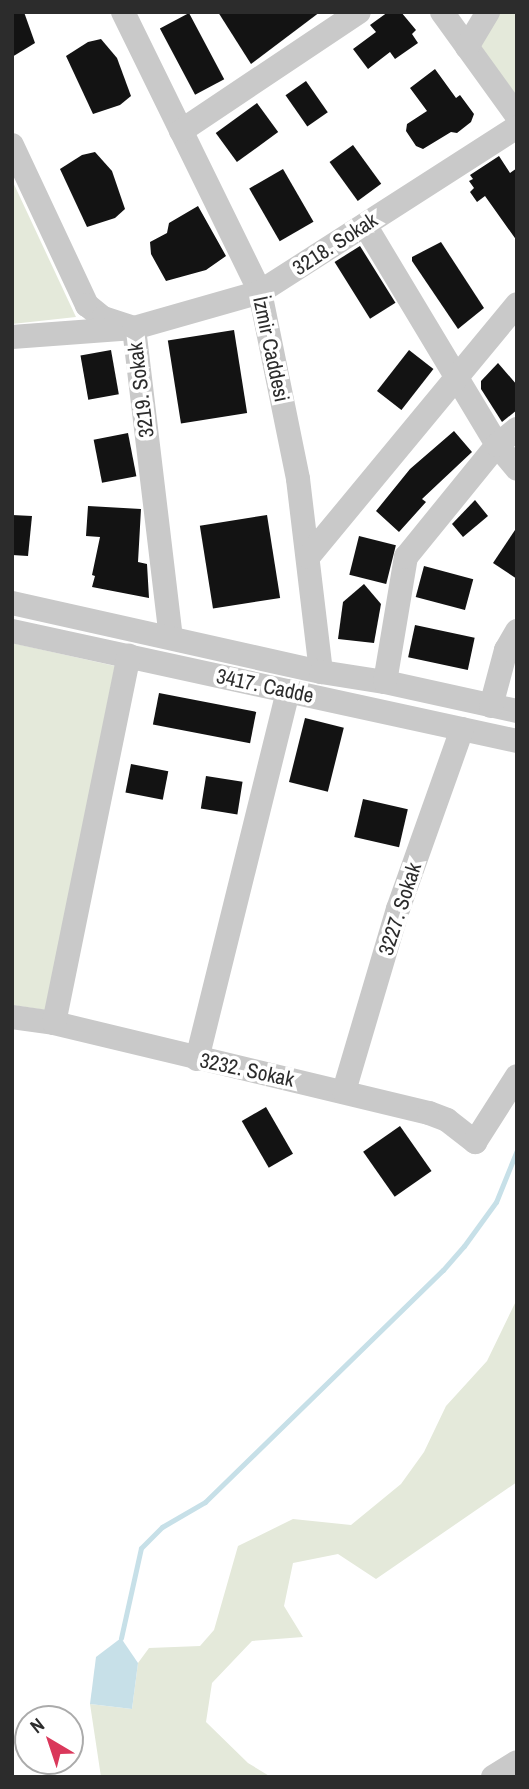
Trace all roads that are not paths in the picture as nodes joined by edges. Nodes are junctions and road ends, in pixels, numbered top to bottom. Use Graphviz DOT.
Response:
graph roads {
  1 [pos="123,12"];
  2 [pos="359,12"];
  3 [pos="442,12"];
  4 [pos="488,12"];
  5 [pos="467,47"];
  6 [pos="517,116"];
  7 [pos="517,127"];
  8 [pos="181,131"];
  9 [pos="12,145"];
  10 [pos="365,225"];
  11 [pos="260,292"];
  12 [pos="517,304"];
  13 [pos="134,328"];
  14 [pos="12,337"];
  15 [pos="456,378"];
  16 [pos="517,429"];
  17 [pos="497,445"];
  18 [pos="517,469"];
  19 [pos="308,557"];
  20 [pos="12,603"];
  21 [pos="12,631"];
  22 [pos="517,631"];
  23 [pos="171,638"];
  24 [pos="129,656"];
  25 [pos="321,672"];
  26 [pos="385,682"];
  27 [pos="288,691"];
  28 [pos="491,706"];
  29 [pos="517,711"];
  30 [pos="463,729"];
  31 [pos="517,741"];
  32 [pos="12,1017"];
  33 [pos="54,1023"];
  34 [pos="197,1059"];
  35 [pos="517,1076"];
  36 [pos="344,1091"];
  37 [pos="517,1762"];
  38 [pos="493,1777"];
  1 -- 8 [label="street, İzmir Caddesi"];
  2 -- 8 [label="street"];
  3 -- 5 [label="street"];
  4 -- 5 [label="street"];
  5 -- 6 [label="street"];
  7 -- 10 [label="street, 3218. Sokak"];
  8 -- 11 [label="street, İzmir Caddesi"];
  9 -- 13 [label="street, 3219. Sokak"];
  10 -- 11 [label="street, 3218. Sokak"];
  10 -- 15 [label="street"];
  11 -- 13 [label="street, 3218. Sokak"];
  11 -- 19 [label="street, İzmir Caddesi"];
  12 -- 15 [label="street"];
  13 -- 14 [label="street, 3218. Sokak"];
  13 -- 23 [label="street, 3219. Sokak"];
  15 -- 17 [label="street"];
  15 -- 19 [label="street"];
  16 -- 17 [label="street"];
  17 -- 18 [label="street"];
  17 -- 26 [label="street"];
  19 -- 25 [label="street, İzmir Caddesi"];
  20 -- 23 [label="street, 3417. Cadde"];
  21 -- 24 [label="street, 3417. Cadde"];
  22 -- 28 [label="street"];
  23 -- 25 [label="street, 3417. Cadde"];
  24 -- 27 [label="street, 3417. Cadde"];
  24 -- 33 [label="street"];
  25 -- 26 [label="street, 3417. Cadde"];
  26 -- 28 [label="street, 3417. Cadde"];
  27 -- 30 [label="street, 3417. Cadde"];
  27 -- 34 [label="street"];
  28 -- 29 [label="street, 3417. Cadde"];
  30 -- 31 [label="street, 3417. Cadde"];
  30 -- 36 [label="street, 3227. Sokak"];
  32 -- 33 [label="street, 3232. Sokak"];
  33 -- 34 [label="street, 3232. Sokak"];
  34 -- 36 [label="street, 3232. Sokak"];
  35 -- 36 [label="street, 3232. Sokak"];
  37 -- 38 [label="street"];
}
